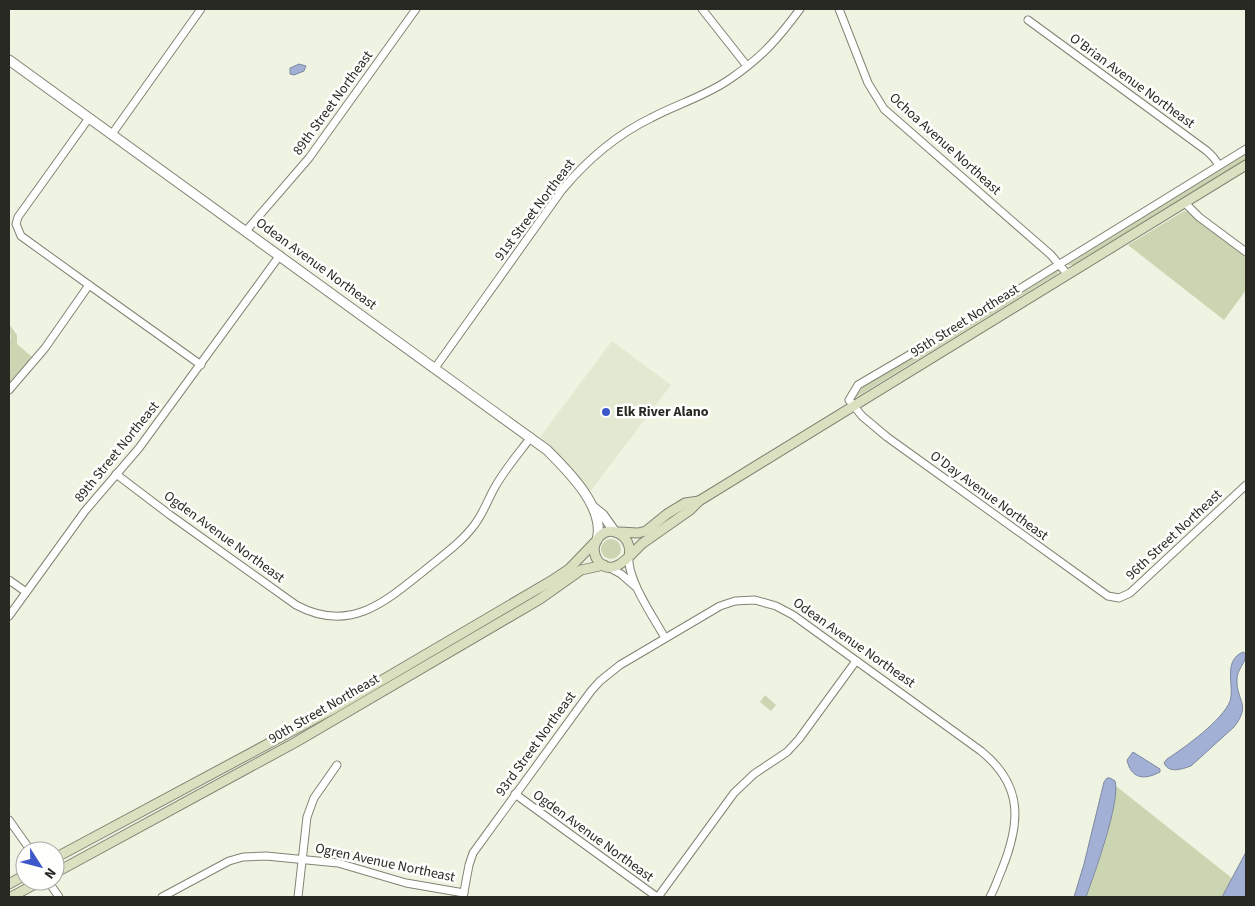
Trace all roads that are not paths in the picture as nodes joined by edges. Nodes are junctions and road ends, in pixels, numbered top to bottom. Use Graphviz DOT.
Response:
graph roads {
  1 [pos="201,9"];
  2 [pos="416,9"];
  3 [pos="702,9"];
  4 [pos="800,9"];
  5 [pos="840,9"];
  6 [pos="1028,20"];
  7 [pos="9,60"];
  8 [pos="747,66"];
  9 [pos="89,118"];
  10 [pos="112,134"];
  11 [pos="1246,148"];
  12 [pos="1219,165"];
  13 [pos="1246,165"];
  14 [pos="1185,203"];
  15 [pos="246,230"];
  16 [pos="1246,252"];
  17 [pos="280,255"];
  18 [pos="1059,264"];
  19 [pos="1068,275"];
  20 [pos="89,285"];
  21 [pos="201,365"];
  22 [pos="435,368"];
  23 [pos="9,390"];
  24 [pos="853,407"];
  25 [pos="531,438"];
  26 [pos="116,474"];
  27 [pos="1246,485"];
  28 [pos="699,501"];
  29 [pos="593,507"];
  30 [pos="616,532"];
  31 [pos="596,541"];
  32 [pos="629,556"];
  33 [pos="605,565"];
  34 [pos="9,580"];
  35 [pos="636,587"];
  36 [pos="26,592"];
  37 [pos="1115,598"];
  38 [pos="9,616"];
  39 [pos="665,638"];
  40 [pos="856,661"];
  41 [pos="337,765"];
  42 [pos="515,794"];
  43 [pos="9,820"];
  44 [pos="24,841"];
  45 [pos="65,853"];
  46 [pos="302,858"];
  47 [pos="65,868"];
  48 [pos="464,895"];
  49 [pos="162,897"];
  50 [pos="298,897"];
  51 [pos="657,897"];
  52 [pos="990,897"];
  1 -- 10 [label="street"];
  2 -- 15 [label="street, 89th Street Northeast"];
  3 -- 8 [label="street"];
  4 -- 8 [label="street, 91st Street Northeast"];
  5 -- 18 [label="street, Ochoa Avenue Northeast"];
  6 -- 12 [label="street, O'Brian Avenue Northeast"];
  7 -- 9 [label="street, Odean Avenue Northeast"];
  8 -- 22 [label="street, 91st Street Northeast"];
  9 -- 10 [label="street, Odean Avenue Northeast"];
  9 -- 20 [label="street"];
  10 -- 15 [label="street, Odean Avenue Northeast"];
  11 -- 12 [label="street"];
  12 -- 18 [label="street"];
  13 -- 14 [label="main road, 95th Street Northeast"];
  14 -- 16 [label="street"];
  14 -- 19 [label="main road, 95th Street Northeast"];
  15 -- 17 [label="street, Odean Avenue Northeast"];
  17 -- 21 [label="street, 89th Street Northeast"];
  17 -- 22 [label="street, Odean Avenue Northeast"];
  18 -- 19 [label="street, Ochoa Avenue Northeast"];
  18 -- 24 [label="street"];
  19 -- 24 [label="main road, 95th Street Northeast"];
  20 -- 21 [label="street"];
  20 -- 23 [label="street"];
  21 -- 26 [label="street, 89th Street Northeast"];
  22 -- 25 [label="street, Odean Avenue Northeast"];
  24 -- 28 [label="main road, 95th Street Northeast"];
  24 -- 37 [label="street, O'Day Avenue Northeast"];
  25 -- 26 [label="street, Ogden Avenue Northeast"];
  25 -- 29 [label="street, Odean Avenue Northeast"];
  26 -- 36 [label="street, 89th Street Northeast"];
  27 -- 37 [label="street, 96th Street Northeast"];
  28 -- 30 [label="main road"];
  28 -- 32 [label="main road"];
  29 -- 30 [label="street, Odean Avenue Northeast"];
  29 -- 31 [label="street, Odean Avenue Northeast"];
  30 -- 31 [label="main road"];
  30 -- 32 [label="main road"];
  31 -- 33 [label="main road"];
  31 -- 45 [label="main road, 90th Street Northeast"];
  32 -- 33 [label="main road"];
  32 -- 35 [label="street"];
  33 -- 35 [label="street"];
  33 -- 47 [label="main road, 90th Street Northeast"];
  34 -- 36 [label="street"];
  35 -- 39 [label="street"];
  36 -- 38 [label="street, 89th Street Northeast"];
  39 -- 40 [label="street, Odean Avenue Northeast"];
  39 -- 42 [label="street, 93rd Street Northeast"];
  40 -- 51 [label="street"];
  40 -- 52 [label="street, Odean Avenue Northeast"];
  41 -- 46 [label="street"];
  42 -- 48 [label="street, 93rd Street Northeast"];
  42 -- 51 [label="street, Ogden Avenue Northeast"];
  43 -- 44 [label="street"];
  46 -- 48 [label="street, Ogren Avenue Northeast"];
  46 -- 49 [label="street, Ogren Avenue Northeast"];
  46 -- 50 [label="street"];
}
